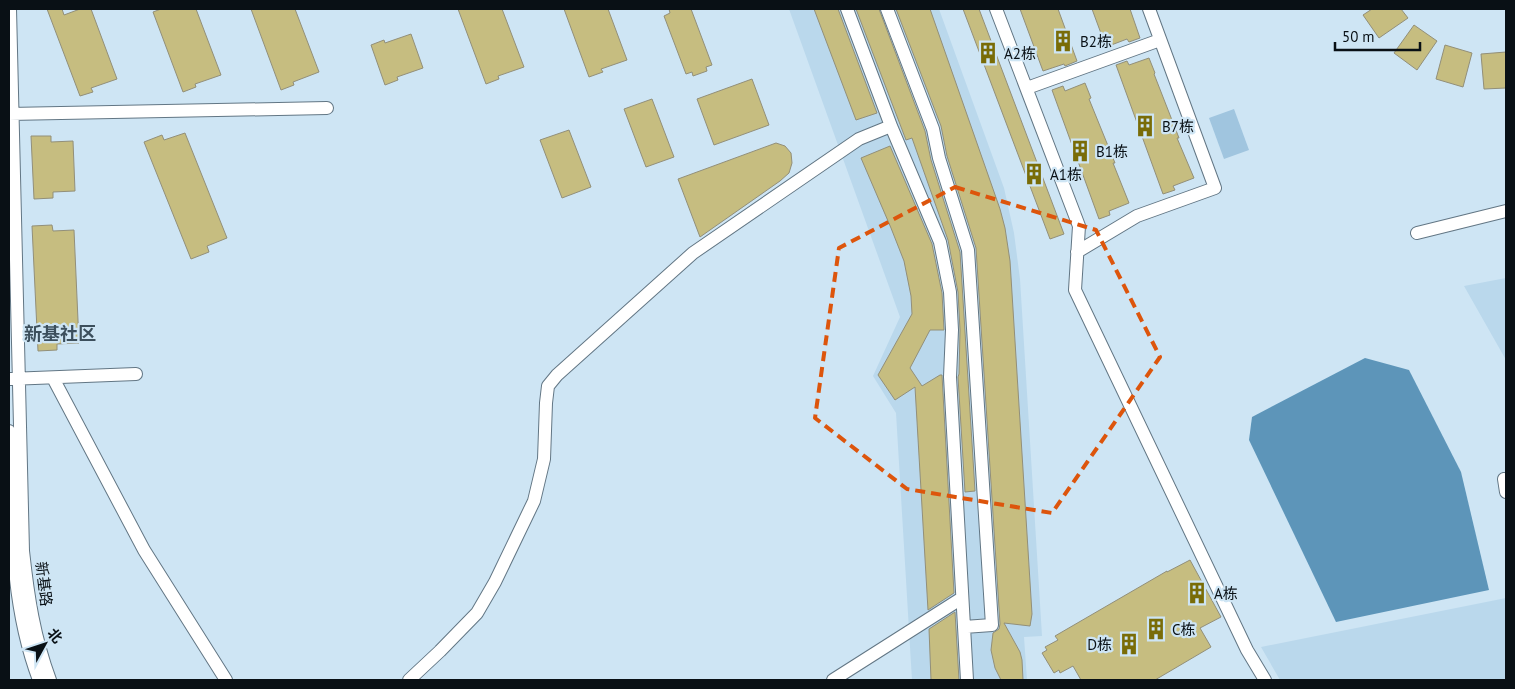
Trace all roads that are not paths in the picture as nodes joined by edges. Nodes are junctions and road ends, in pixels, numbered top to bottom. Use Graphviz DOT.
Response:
graph roads {
  1 [pos="10,9"];
  2 [pos="847,9"];
  3 [pos="887,9"];
  4 [pos="996,9"];
  5 [pos="1149,9"];
  6 [pos="1160,40"];
  7 [pos="1027,88"];
  8 [pos="327,108"];
  9 [pos="10,114"];
  10 [pos="891,126"];
  11 [pos="1506,211"];
  12 [pos="1418,233"];
  13 [pos="1078,252"];
  14 [pos="136,374"];
  15 [pos="53,378"];
  16 [pos="14,379"];
  17 [pos="9,431"];
  18 [pos="962,598"];
  19 [pos="964,627"];
  20 [pos="39,680"];
  21 [pos="50,680"];
  22 [pos="226,680"];
  23 [pos="409,680"];
  24 [pos="833,680"];
  25 [pos="967,680"];
  26 [pos="1265,680"];
  1 -- 9 [label="street, 新基路"];
  2 -- 10 [label="street"];
  3 -- 19 [label="street"];
  4 -- 7 [label="street"];
  5 -- 6 [label="street"];
  6 -- 7 [label="street"];
  6 -- 13 [label="street"];
  7 -- 13 [label="street"];
  8 -- 9 [label="street"];
  9 -- 16 [label="street, 新基路"];
  10 -- 18 [label="street"];
  10 -- 23 [label="street"];
  11 -- 12 [label="street"];
  13 -- 26 [label="street"];
  14 -- 15 [label="street"];
  15 -- 16 [label="street"];
  15 -- 22 [label="street"];
  16 -- 21 [label="street, 新基路"];
  17 -- 20 [label="street, 新基路"];
  18 -- 19 [label="street"];
  18 -- 24 [label="street"];
  19 -- 25 [label="street"];
}
